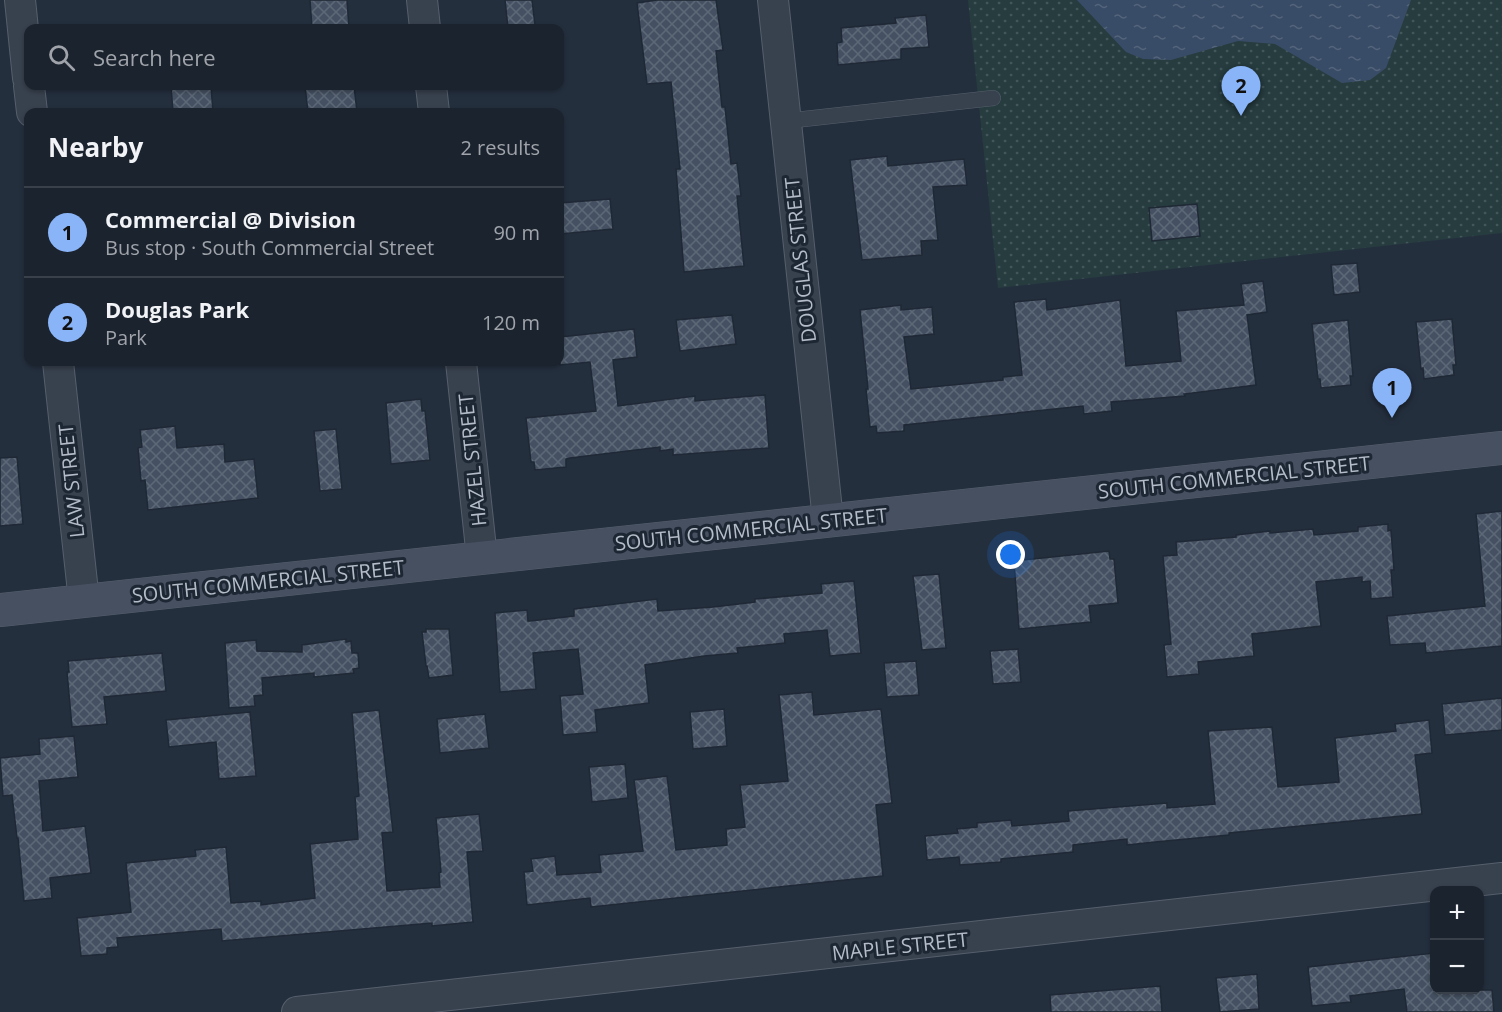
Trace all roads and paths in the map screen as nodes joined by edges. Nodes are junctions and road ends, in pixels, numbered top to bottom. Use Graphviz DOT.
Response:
graph roads {
  1 [pos="20,0"];
  2 [pos="422,0"];
  3 [pos="773,0"];
  4 [pos="425,24"];
  5 [pos="24,39"];
  6 [pos="29,90"];
  7 [pos="431,90"];
  8 [pos="993,98"];
  9 [pos="32,108"];
  10 [pos="434,108"];
  11 [pos="786,121"];
  12 [pos="58,366"];
  13 [pos="461,366"];
  14 [pos="1502,448"];
  15 [pos="828,520"];
  16 [pos="482,558"];
  17 [pos="84,601"];
  18 [pos="0,610"];
  19 [pos="1502,878"];
  20 [pos="297,1012"];
  1 -- 5 [label="street"];
  2 -- 4 [label="street"];
  3 -- 11 [label="street, DOUGLAS STREET"];
  6 -- 9 [label="street"];
  7 -- 10 [label="street"];
  8 -- 11 [label="lane"];
  11 -- 15 [label="street, DOUGLAS STREET"];
  12 -- 17 [label="street, LAW STREET"];
  13 -- 16 [label="street, HAZEL STREET"];
  14 -- 15 [label="main road, SOUTH COMMERCIAL STREET"];
  15 -- 16 [label="main road, SOUTH COMMERCIAL STREET"];
  16 -- 17 [label="main road, SOUTH COMMERCIAL STREET"];
  17 -- 18 [label="main road, SOUTH COMMERCIAL STREET"];
  19 -- 20 [label="street, MAPLE STREET"];
}
